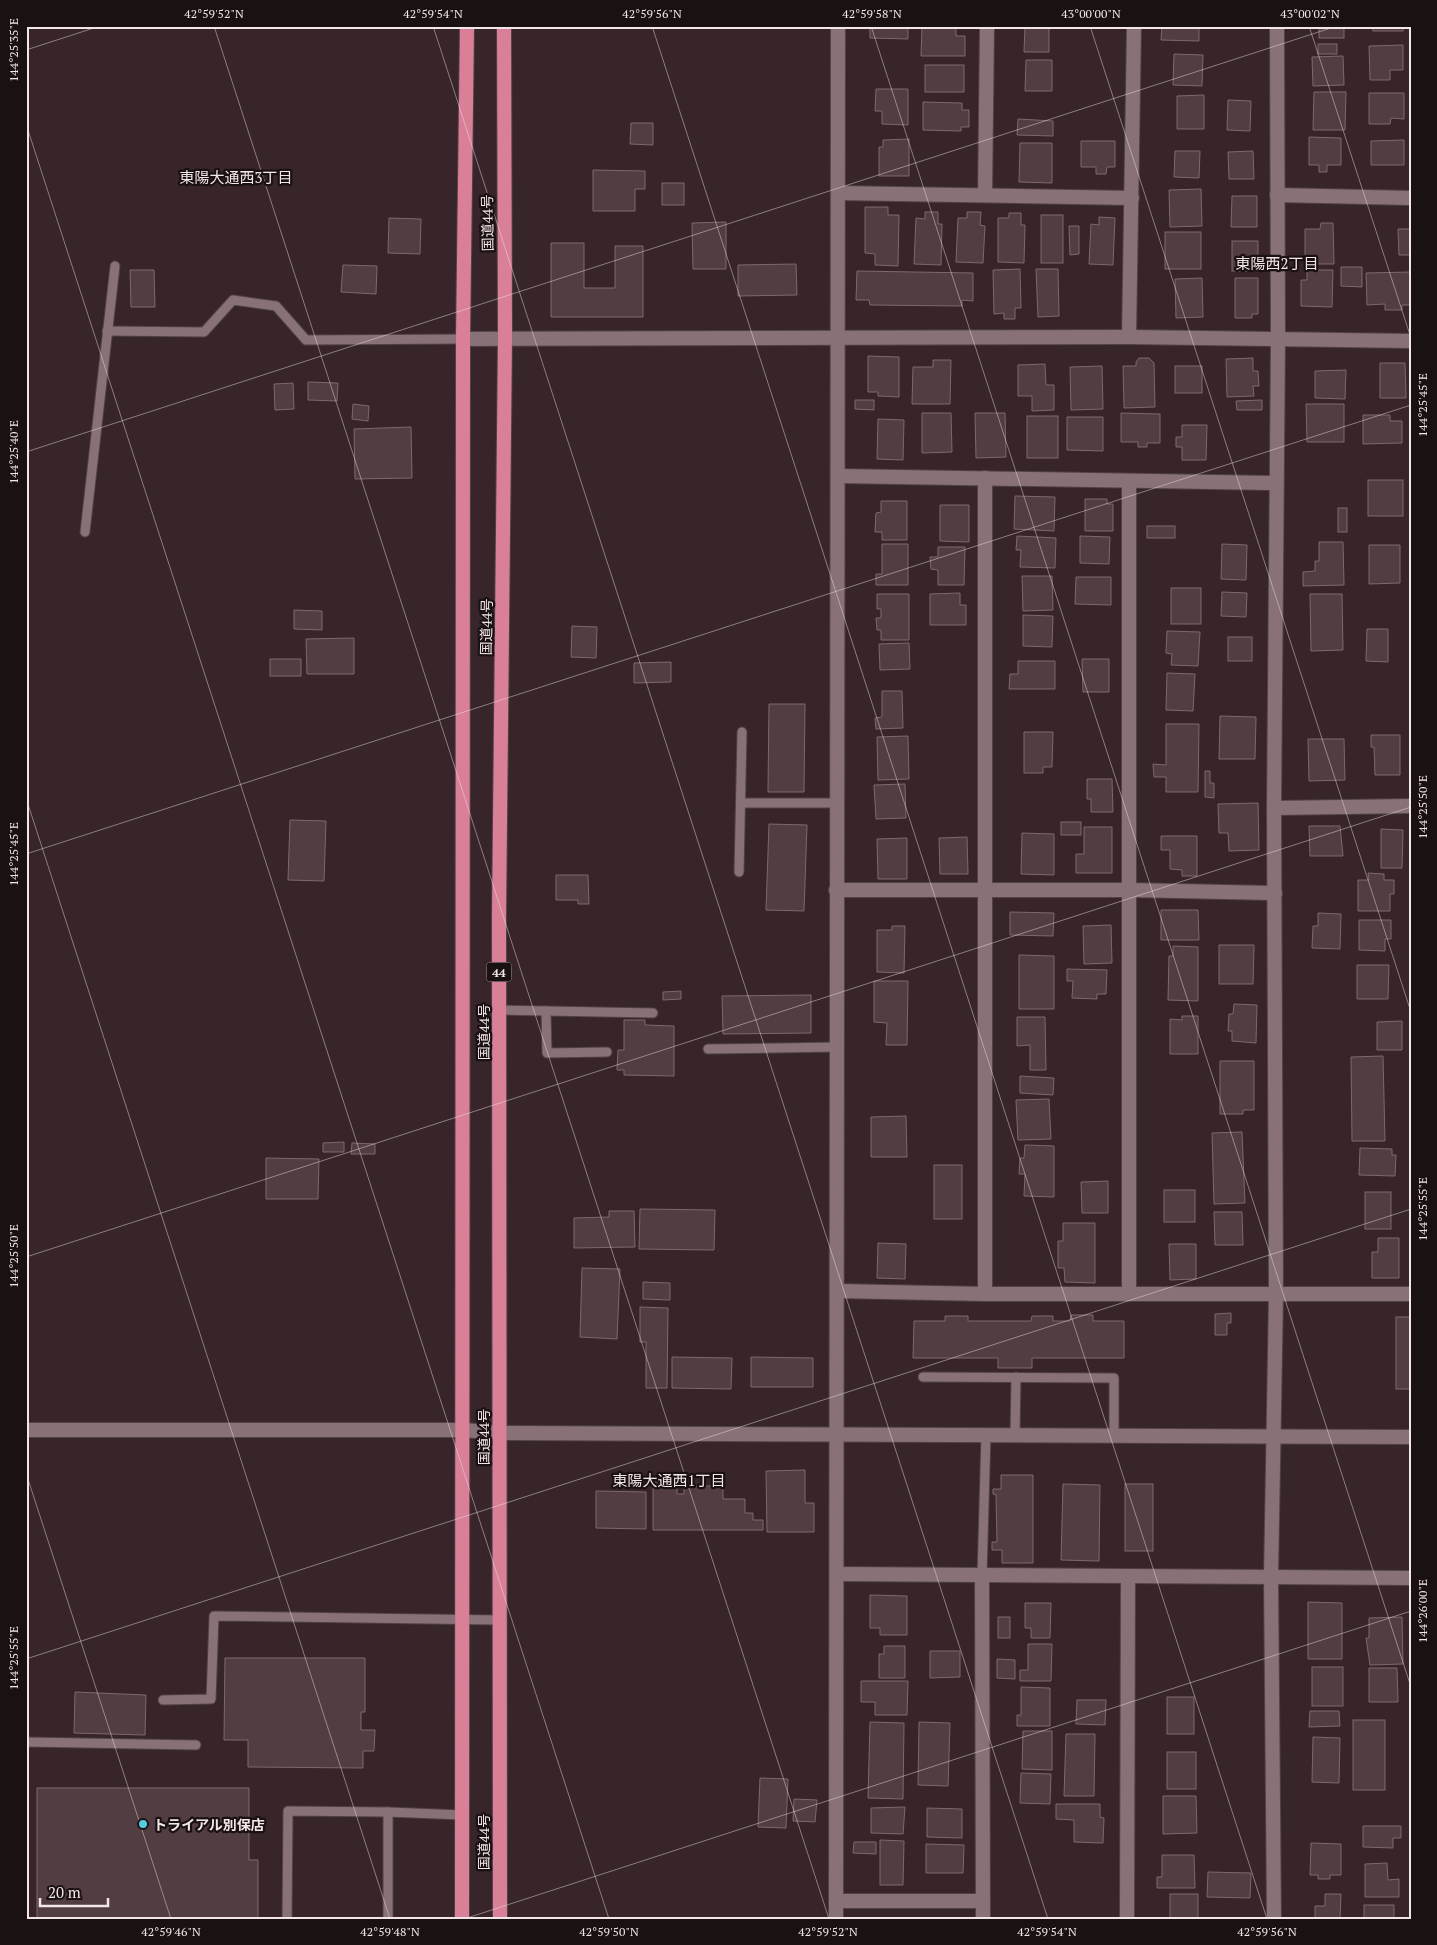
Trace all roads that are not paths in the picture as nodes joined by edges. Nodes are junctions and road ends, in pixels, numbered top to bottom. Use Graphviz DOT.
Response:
graph roads {
  1 [pos="468,26"];
  2 [pos="504,26"];
  3 [pos="838,26"];
  4 [pos="987,26"];
  5 [pos="1134,26"];
  6 [pos="1278,26"];
  7 [pos="838,193"];
  8 [pos="985,195"];
  9 [pos="1278,196"];
  10 [pos="1132,198"];
  11 [pos="1411,198"];
  12 [pos="115,266"];
  13 [pos="107,331"];
  14 [pos="505,337"];
  15 [pos="1129,337"];
  16 [pos="838,338"];
  17 [pos="463,339"];
  18 [pos="1278,339"];
  19 [pos="1411,341"];
  20 [pos="838,476"];
  21 [pos="986,478"];
  22 [pos="1129,482"];
  23 [pos="1276,483"];
  24 [pos="85,532"];
  25 [pos="742,732"];
  26 [pos="741,803"];
  27 [pos="837,803"];
  28 [pos="1411,806"];
  29 [pos="1274,808"];
  30 [pos="739,872"];
  31 [pos="836,890"];
  32 [pos="1130,890"];
  33 [pos="987,892"];
  34 [pos="1275,893"];
  35 [pos="499,1010"];
  36 [pos="546,1011"];
  37 [pos="653,1013"];
  38 [pos="836,1047"];
  39 [pos="708,1049"];
  40 [pos="607,1052"];
  41 [pos="837,1291"];
  42 [pos="1129,1293"];
  43 [pos="986,1294"];
  44 [pos="1411,1294"];
  45 [pos="1276,1295"];
  46 [pos="923,1377"];
  47 [pos="1016,1377"];
  48 [pos="26,1430"];
  49 [pos="463,1430"];
  50 [pos="500,1433"];
  51 [pos="838,1434"];
  52 [pos="986,1434"];
  53 [pos="1015,1434"];
  54 [pos="1114,1435"];
  55 [pos="1273,1435"];
  56 [pos="1411,1437"];
  57 [pos="838,1574"];
  58 [pos="982,1576"];
  59 [pos="1128,1578"];
  60 [pos="1271,1578"];
  61 [pos="1411,1578"];
  62 [pos="463,1619"];
  63 [pos="499,1620"];
  64 [pos="163,1700"];
  65 [pos="26,1742"];
  66 [pos="196,1746"];
  67 [pos="388,1812"];
  68 [pos="462,1815"];
  69 [pos="836,1901"];
  70 [pos="983,1901"];
  71 [pos="287,1919"];
  72 [pos="388,1919"];
  73 [pos="462,1919"];
  74 [pos="500,1919"];
  75 [pos="836,1919"];
  76 [pos="983,1919"];
  77 [pos="1127,1919"];
  78 [pos="1274,1919"];
  1 -- 17 [label="highway, 国道44号"];
  2 -- 14 [label="highway, 国道44号 / 44"];
  3 -- 7 [label="street"];
  4 -- 8 [label="street"];
  5 -- 10 [label="street"];
  6 -- 9 [label="street"];
  7 -- 8 [label="street"];
  7 -- 16 [label="street"];
  8 -- 10 [label="street"];
  9 -- 11 [label="street"];
  9 -- 18 [label="street"];
  10 -- 15 [label="street"];
  12 -- 13 [label="lane"];
  13 -- 17 [label="lane"];
  13 -- 24 [label="lane"];
  14 -- 16 [label="street"];
  14 -- 17 [label="street"];
  14 -- 35 [label="highway, 国道44号 / 44"];
  15 -- 16 [label="street"];
  15 -- 18 [label="street"];
  16 -- 20 [label="street"];
  17 -- 49 [label="highway, 国道44号"];
  18 -- 19 [label="street"];
  18 -- 23 [label="street"];
  20 -- 21 [label="street"];
  20 -- 27 [label="street"];
  21 -- 22 [label="street"];
  21 -- 33 [label="street"];
  22 -- 23 [label="street"];
  22 -- 32 [label="street"];
  23 -- 29 [label="street"];
  25 -- 26 [label="lane"];
  26 -- 27 [label="lane"];
  26 -- 30 [label="lane"];
  27 -- 31 [label="street"];
  28 -- 29 [label="street"];
  29 -- 34 [label="street"];
  31 -- 33 [label="street"];
  31 -- 38 [label="street"];
  32 -- 33 [label="street"];
  32 -- 34 [label="street"];
  32 -- 42 [label="street"];
  33 -- 43 [label="street"];
  34 -- 45 [label="street"];
  35 -- 36 [label="lane"];
  35 -- 50 [label="highway, 国道44号 / 44"];
  36 -- 37 [label="lane"];
  36 -- 40 [label="lane"];
  38 -- 39 [label="lane"];
  38 -- 41 [label="street"];
  41 -- 43 [label="street"];
  41 -- 51 [label="street"];
  42 -- 43 [label="street"];
  42 -- 45 [label="street"];
  44 -- 45 [label="street"];
  45 -- 55 [label="street"];
  46 -- 47 [label="lane"];
  47 -- 53 [label="lane"];
  47 -- 54 [label="lane"];
  48 -- 49 [label="street"];
  49 -- 50 [label="street"];
  49 -- 62 [label="highway, 国道44号"];
  50 -- 51 [label="street"];
  50 -- 63 [label="highway, 国道44号 / 44"];
  51 -- 52 [label="street"];
  51 -- 57 [label="street"];
  52 -- 53 [label="street"];
  52 -- 58 [label="lane"];
  53 -- 54 [label="street"];
  54 -- 55 [label="street"];
  55 -- 56 [label="street"];
  55 -- 60 [label="street"];
  57 -- 58 [label="street"];
  57 -- 69 [label="street"];
  58 -- 59 [label="street"];
  58 -- 70 [label="street"];
  59 -- 60 [label="street"];
  59 -- 77 [label="street"];
  60 -- 61 [label="street"];
  60 -- 78 [label="street"];
  62 -- 63 [label="lane"];
  62 -- 64 [label="lane"];
  62 -- 68 [label="highway, 国道44号"];
  63 -- 74 [label="highway, 国道44号 / 44"];
  65 -- 66 [label="lane"];
  67 -- 68 [label="lane"];
  67 -- 71 [label="lane"];
  67 -- 72 [label="lane"];
  68 -- 73 [label="highway, 国道44号"];
  69 -- 70 [label="street"];
  69 -- 75 [label="street"];
  70 -- 76 [label="street"];
}
